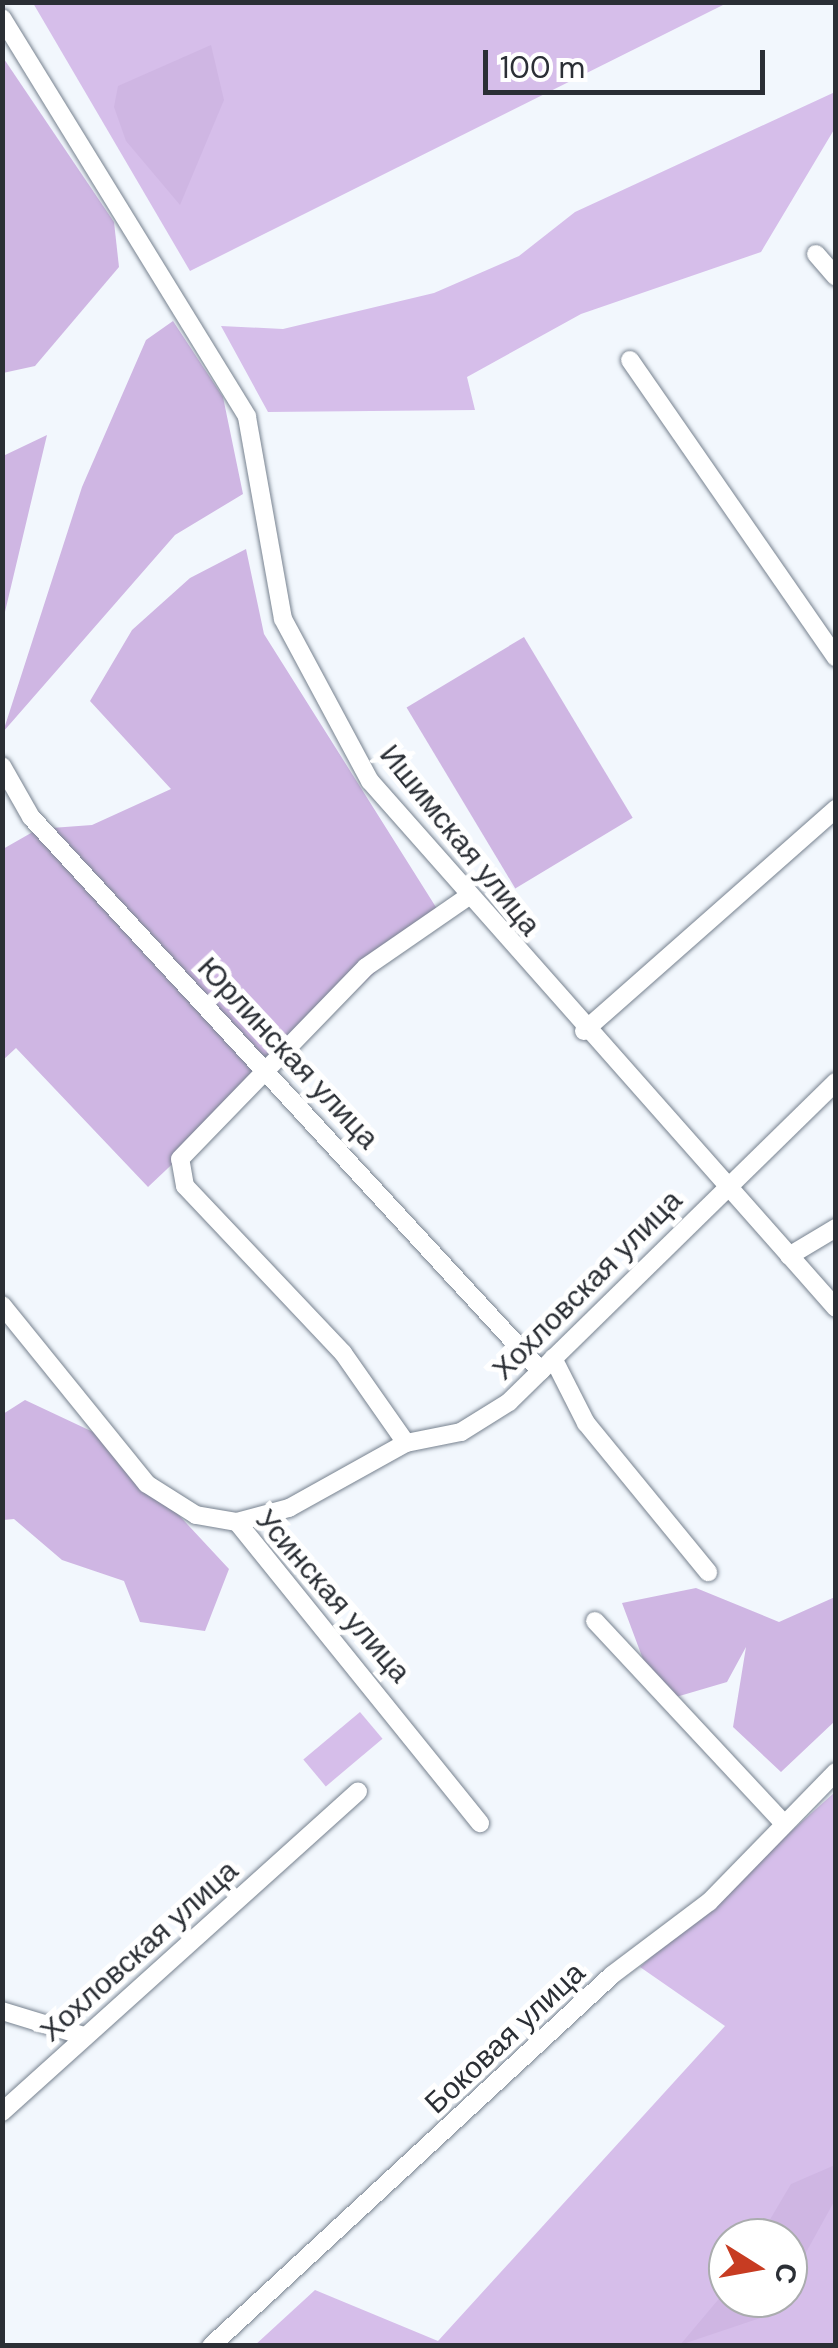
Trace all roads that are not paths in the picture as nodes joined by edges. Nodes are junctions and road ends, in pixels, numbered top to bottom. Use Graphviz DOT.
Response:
graph roads {
  1 [pos="2,18"];
  2 [pos="816,254"];
  3 [pos="836,278"];
  4 [pos="630,360"];
  5 [pos="836,658"];
  6 [pos="2,766"];
  7 [pos="836,809"];
  8 [pos="466,898"];
  9 [pos="584,1031"];
  10 [pos="268,1071"];
  11 [pos="836,1082"];
  12 [pos="724,1189"];
  13 [pos="836,1228"];
  14 [pos="789,1256"];
  15 [pos="2,1305"];
  16 [pos="836,1308"];
  17 [pos="547,1364"];
  18 [pos="406,1442"];
  19 [pos="237,1522"];
  20 [pos="708,1572"];
  21 [pos="595,1621"];
  22 [pos="836,1772"];
  23 [pos="358,1792"];
  24 [pos="480,1823"];
  25 [pos="784,1824"];
  26 [pos="2,2011"];
  27 [pos="84,2036"];
  28 [pos="2,2112"];
  29 [pos="211,2346"];
  1 -- 8 [label="street, Ишимская улица"];
  2 -- 3 [label="street"];
  4 -- 5 [label="street"];
  6 -- 10 [label="street, Юрлинская улица"];
  7 -- 9 [label="street"];
  8 -- 9 [label="street, Ишимская улица"];
  8 -- 10 [label="street"];
  9 -- 12 [label="street, Ишимская улица"];
  10 -- 17 [label="street, Юрлинская улица"];
  10 -- 18 [label="street"];
  11 -- 12 [label="street, Хохловская улица"];
  12 -- 14 [label="street, Ишимская улица"];
  12 -- 17 [label="street, Хохловская улица"];
  13 -- 14 [label="street"];
  14 -- 16 [label="street, Ишимская улица"];
  15 -- 19 [label="street, Усинская улица"];
  17 -- 18 [label="street, Хохловская улица"];
  17 -- 20 [label="street, Юрлинская улица"];
  18 -- 19 [label="street, Хохловская улица"];
  19 -- 24 [label="street, Усинская улица"];
  21 -- 25 [label="street"];
  22 -- 25 [label="street, Боковая улица"];
  23 -- 27 [label="street, Хохловская улица"];
  25 -- 29 [label="street, Боковая улица"];
  26 -- 27 [label="street"];
  27 -- 28 [label="street, Хохловская улица"];
}
